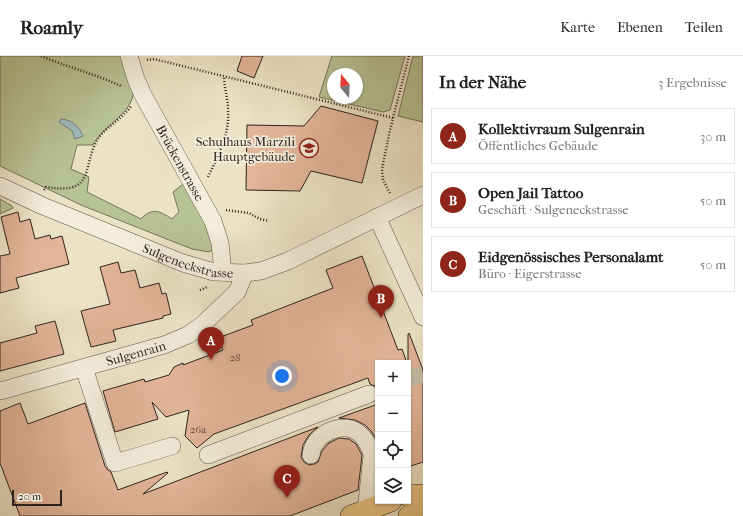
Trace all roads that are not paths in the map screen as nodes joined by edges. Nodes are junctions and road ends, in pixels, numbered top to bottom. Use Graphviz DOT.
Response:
graph roads {
  1 [pos="130,59"];
  2 [pos="0,186"];
  3 [pos="423,195"];
  4 [pos="377,217"];
  5 [pos="223,272"];
  6 [pos="245,273"];
  7 [pos="423,317"];
  8 [pos="84,368"];
  9 [pos="0,391"];
  10 [pos="369,394"];
  11 [pos="172,446"];
  12 [pos="208,455"];
  13 [pos="311,455"];
  14 [pos="375,459"];
  15 [pos="423,495"];
  16 [pos="411,496"];
  17 [pos="384,504"];
  18 [pos="423,511"];
  19 [pos="358,513"];
  20 [pos="409,516"];
  1 -- 5 [label="street, Brückenstrasse"];
  2 -- 5 [label="street, Sulgeneckstrasse"];
  3 -- 4 [label="street, Sulgeneckstrasse"];
  4 -- 6 [label="street, Sulgeneckstrasse"];
  4 -- 7 [label="street"];
  5 -- 6 [label="street, Sulgeneckstrasse"];
  6 -- 8 [label="street, Sulgenrain"];
  8 -- 9 [label="street, Sulgenrain"];
  8 -- 11 [label="street"];
  10 -- 12 [label="street"];
  13 -- 14 [label="street"];
  14 -- 19 [label="street"];
  15 -- 16 [label="main road"];
  17 -- 19 [label="main road"];
  18 -- 20 [label="main road"];
}
